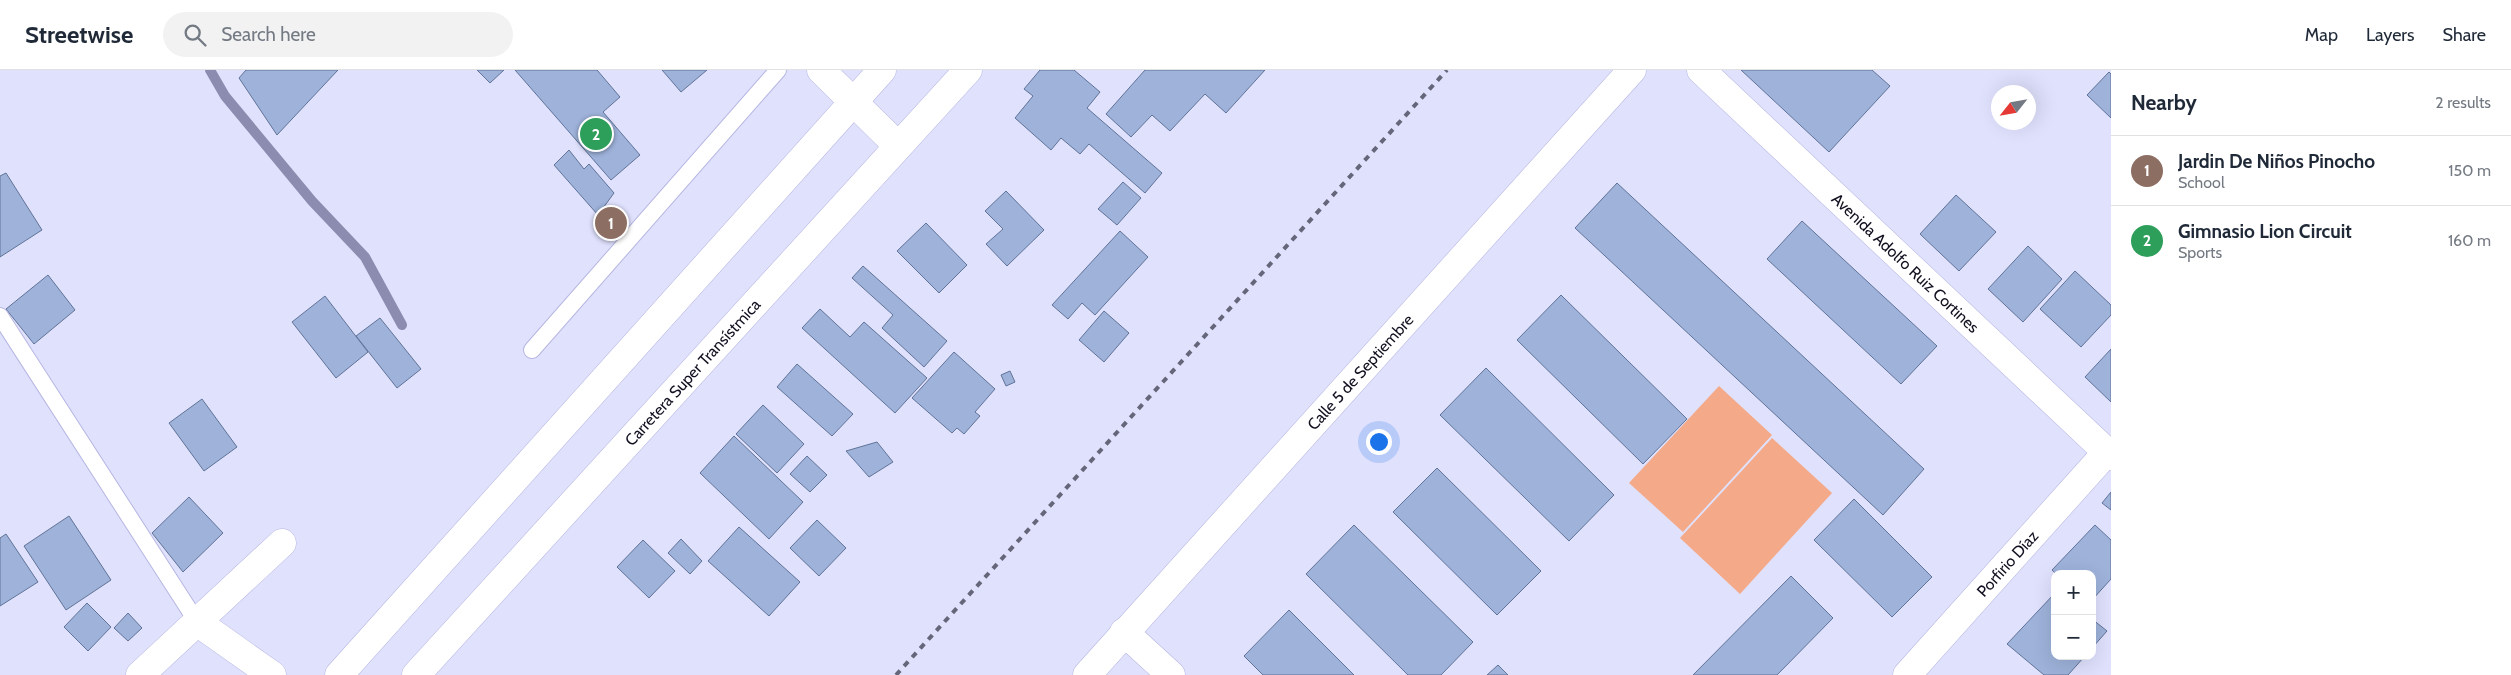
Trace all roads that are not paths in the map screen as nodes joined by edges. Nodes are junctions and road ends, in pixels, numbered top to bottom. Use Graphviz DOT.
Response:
graph roads {
  1 [pos="778,70"];
  2 [pos="821,70"];
  3 [pos="882,70"];
  4 [pos="968,70"];
  5 [pos="1632,70"];
  6 [pos="1702,70"];
  7 [pos="853,102"];
  8 [pos="898,146"];
  9 [pos="0,316"];
  10 [pos="532,350"];
  11 [pos="2109,454"];
  12 [pos="282,543"];
  13 [pos="196,622"];
  14 [pos="1124,632"];
  15 [pos="140,675"];
  16 [pos="272,675"];
  17 [pos="339,675"];
  18 [pos="416,675"];
  19 [pos="1087,675"];
  20 [pos="1171,675"];
  21 [pos="1907,675"];
  1 -- 10 [label="lane"];
  2 -- 7 [label="street"];
  3 -- 7 [label="street"];
  4 -- 8 [label="street, Carretera Super Transístmica"];
  5 -- 14 [label="street, Calle 5 de Septiembre"];
  6 -- 11 [label="street, Avenida Adolfo Ruiz Cortines"];
  7 -- 8 [label="street"];
  7 -- 17 [label="street"];
  8 -- 18 [label="street, Carretera Super Transístmica"];
  9 -- 13 [label="lane"];
  11 -- 21 [label="street, Porfirio Díaz"];
  12 -- 13 [label="street"];
  13 -- 15 [label="street"];
  13 -- 16 [label="street"];
  14 -- 19 [label="street, Calle 5 de Septiembre"];
  14 -- 20 [label="street"];
}
